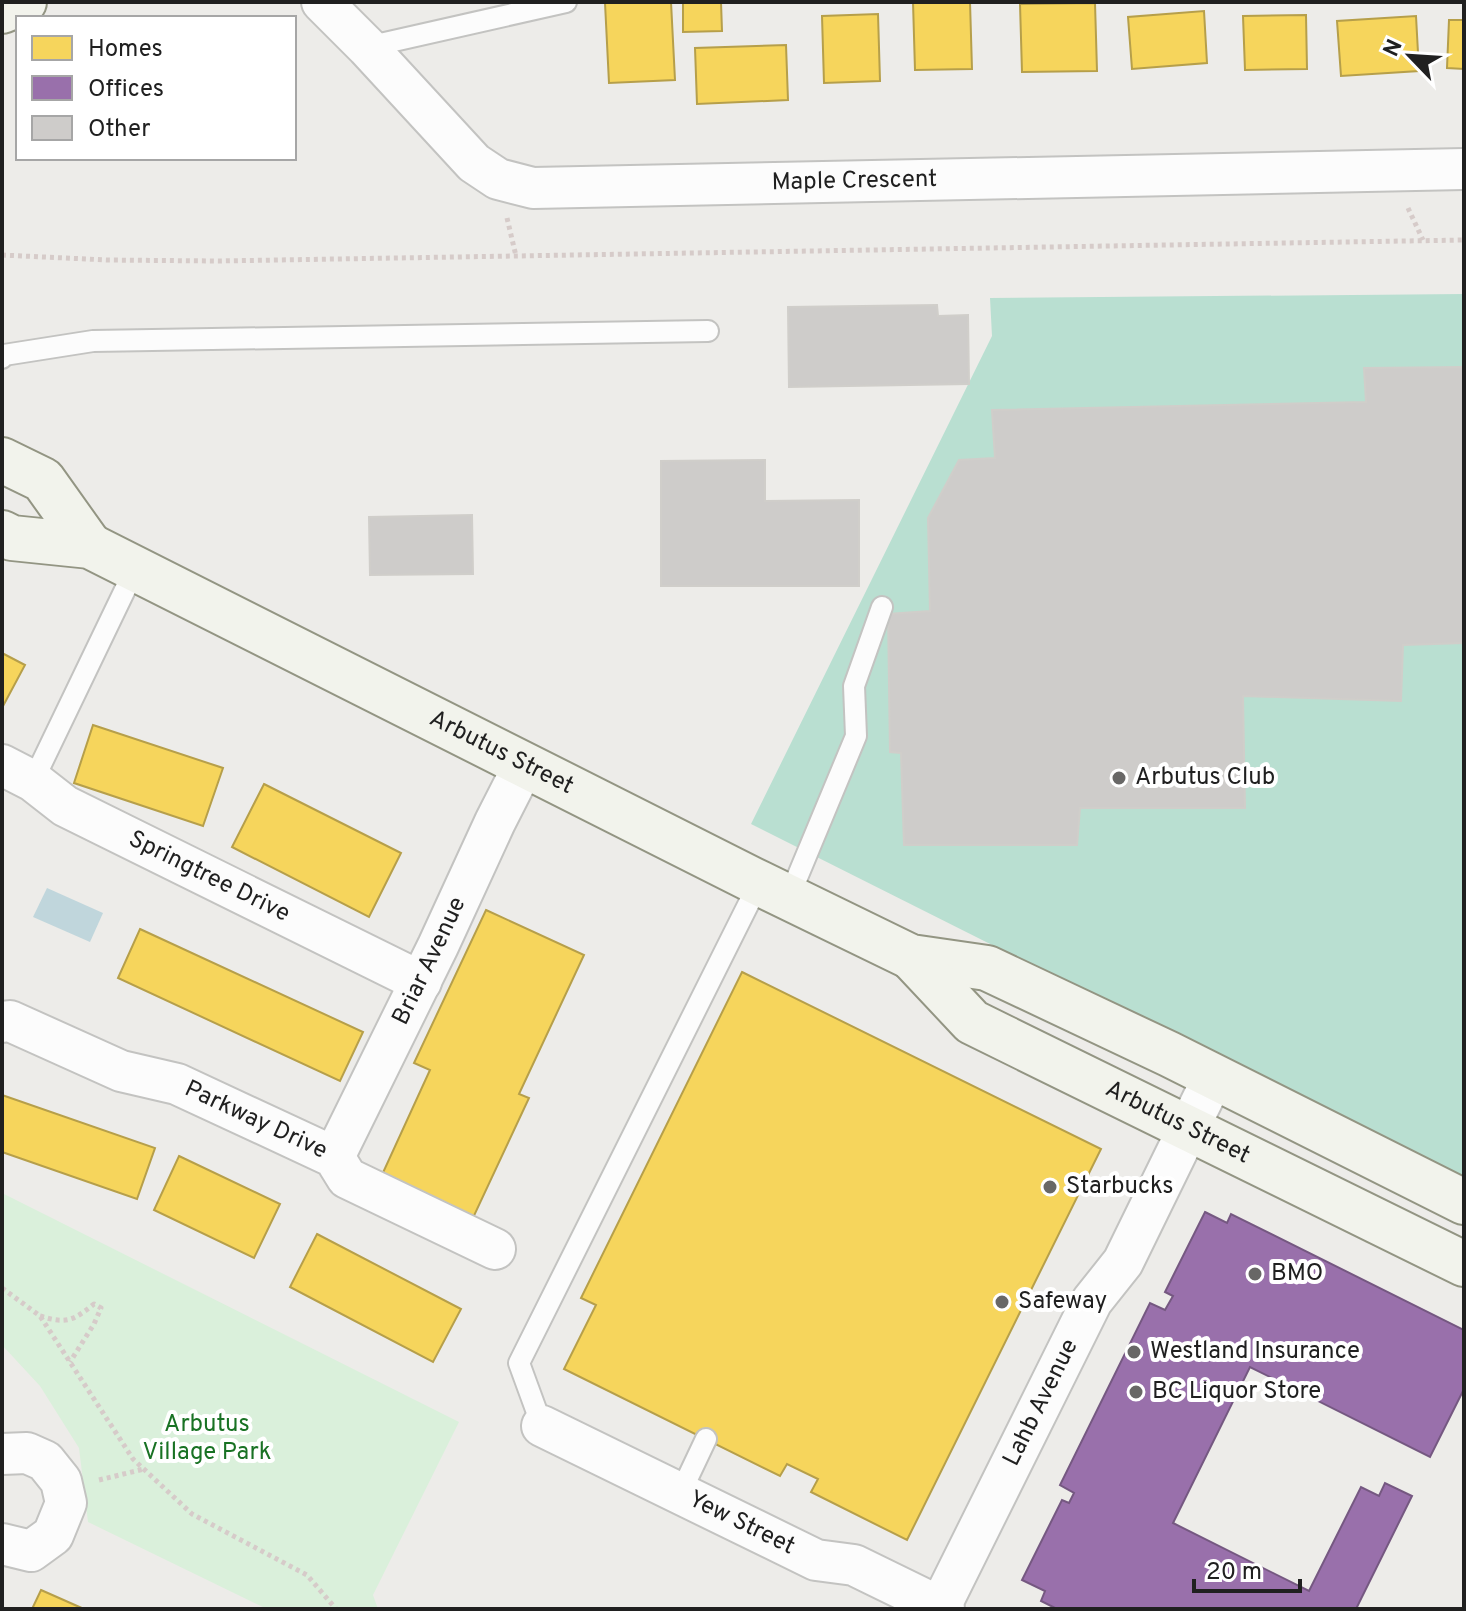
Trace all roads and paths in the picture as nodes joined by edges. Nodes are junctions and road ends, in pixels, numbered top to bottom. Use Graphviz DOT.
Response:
graph roads {
  1 [pos="24,2"];
  2 [pos="322,2"];
  3 [pos="566,2"];
  4 [pos="2,11"];
  5 [pos="367,47"];
  6 [pos="1464,169"];
  7 [pos="1464,240"];
  8 [pos="2,255"];
  9 [pos="708,331"];
  10 [pos="2,358"];
  11 [pos="2,460"];
  12 [pos="2,533"];
  13 [pos="90,546"];
  14 [pos="135,569"];
  15 [pos="882,607"];
  16 [pos="524,765"];
  17 [pos="18,773"];
  18 [pos="774,890"];
  19 [pos="911,957"];
  20 [pos="421,982"];
  21 [pos="2,1022"];
  22 [pos="1214,1076"];
  23 [pos="1188,1128"];
  24 [pos="334,1157"];
  25 [pos="1464,1202"];
  26 [pos="495,1249"];
  27 [pos="1464,1264"];
  28 [pos="2,1288"];
  29 [pos="40,1316"];
  30 [pos="70,1362"];
  31 [pos="542,1426"];
  32 [pos="706,1439"];
  33 [pos="2,1454"];
  34 [pos="144,1469"];
  35 [pos="63,1489"];
  36 [pos="680,1494"];
  37 [pos="2,1544"];
  38 [pos="942,1608"];
  39 [pos="336,1609"];
  1 -- 4 [label="main road"];
  2 -- 5 [label="street, Maple Crescent"];
  3 -- 5 [label="lane"];
  5 -- 6 [label="street, Maple Crescent"];
  7 -- 8 [label="path"];
  9 -- 10 [label="lane"];
  11 -- 13 [label="main road, Arbutus Street"];
  12 -- 13 [label="main road, Arbutus Street"];
  13 -- 14 [label="main road, Arbutus Street"];
  14 -- 16 [label="main road, Arbutus Street"];
  14 -- 17 [label="lane"];
  15 -- 18 [label="lane"];
  16 -- 18 [label="main road, Arbutus Street"];
  16 -- 20 [label="street, Briar Avenue"];
  17 -- 20 [label="street, Springtree Drive"];
  18 -- 19 [label="main road, Arbutus Street"];
  18 -- 31 [label="lane"];
  19 -- 22 [label="main road, Arbutus Street"];
  19 -- 23 [label="main road, Arbutus Street"];
  20 -- 24 [label="street, Briar Avenue"];
  21 -- 24 [label="street, Parkway Drive"];
  22 -- 23 [label="street, Lahb Avenue"];
  22 -- 25 [label="main road, Arbutus Street"];
  23 -- 27 [label="main road, Arbutus Street"];
  23 -- 38 [label="street, Lahb Avenue"];
  24 -- 26 [label="street, Parkway Drive"];
  28 -- 29 [label="path"];
  29 -- 30 [label="path"];
  29 -- 30 [label="path"];
  30 -- 34 [label="path"];
  31 -- 36 [label="street, Yew Street"];
  32 -- 36 [label="lane"];
  33 -- 35 [label="street"];
  34 -- 35 [label="path"];
  34 -- 39 [label="path"];
  35 -- 37 [label="street"];
  36 -- 38 [label="street, Yew Street"];
}
